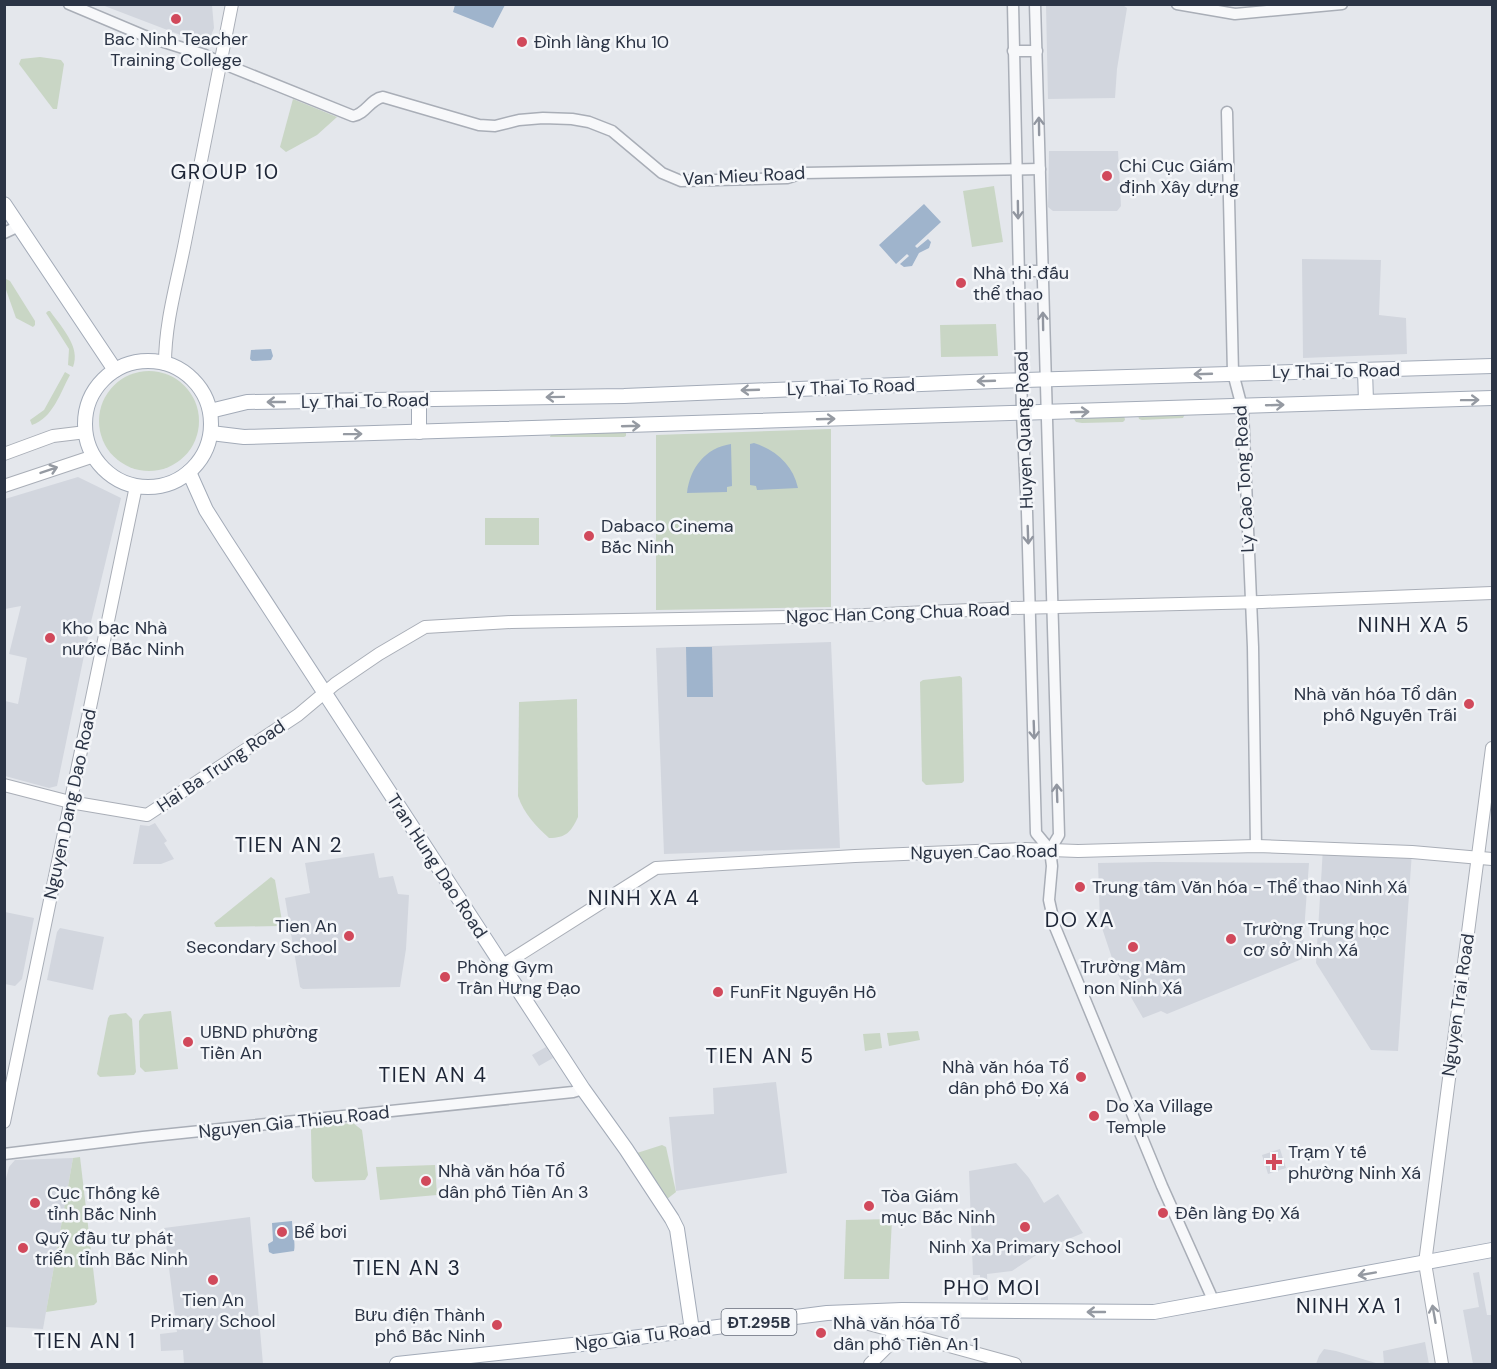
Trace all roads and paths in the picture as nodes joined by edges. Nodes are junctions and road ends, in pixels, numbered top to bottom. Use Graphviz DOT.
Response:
graph roads {
  1 [pos="69,4"];
  2 [pos="232,4"];
  3 [pos="1013,4"];
  4 [pos="1035,4"];
  5 [pos="1177,4"];
  6 [pos="1342,4"];
  7 [pos="1236,9"];
  8 [pos="1013,51"];
  9 [pos="1037,51"];
  10 [pos="219,62"];
  11 [pos="1227,112"];
  12 [pos="1040,169"];
  13 [pos="1017,170"];
  14 [pos="4,204"];
  15 [pos="19,226"];
  16 [pos="4,233"];
  17 [pos="1020,271"];
  18 [pos="1043,271"];
  19 [pos="165,364"];
  20 [pos="1492,366"];
  21 [pos="115,370"];
  22 [pos="1365,370"];
  23 [pos="1233,373"];
  24 [pos="1045,379"];
  25 [pos="1021,381"];
  26 [pos="1492,398"];
  27 [pos="419,400"];
  28 [pos="1366,402"];
  29 [pos="1242,406"];
  30 [pos="210,411"];
  31 [pos="1046,413"];
  32 [pos="1022,414"];
  33 [pos="86,432"];
  34 [pos="419,432"];
  35 [pos="210,433"];
  36 [pos="4,454"];
  37 [pos="94,456"];
  38 [pos="189,472"];
  39 [pos="4,486"];
  40 [pos="136,486"];
  41 [pos="1027,512"];
  42 [pos="1049,512"];
  43 [pos="1492,593"];
  44 [pos="1251,602"];
  45 [pos="1029,607"];
  46 [pos="1051,608"];
  47 [pos="325,694"];
  48 [pos="1492,748"];
  49 [pos="4,785"];
  50 [pos="70,802"];
  51 [pos="1256,846"];
  52 [pos="1050,850"];
  53 [pos="1478,858"];
  54 [pos="1492,859"];
  55 [pos="503,965"];
  56 [pos="583,1089"];
  57 [pos="4,1122"];
  58 [pos="4,1154"];
  59 [pos="1492,1250"];
  60 [pos="1425,1263"];
  61 [pos="1214,1302"];
  62 [pos="902,1310"];
  63 [pos="827,1313"];
  64 [pos="692,1330"];
  65 [pos="895,1331"];
  66 [pos="397,1365"];
  67 [pos="870,1365"];
  68 [pos="1015,1365"];
  69 [pos="1442,1365"];
  1 -- 10 [label="street, Van Mieu Road"];
  2 -- 10 [label="main road"];
  3 -- 8 [label="street, Huyen Quang Road"];
  4 -- 9 [label="street, Huyen Quang Road"];
  5 -- 7 [label="street"];
  6 -- 7 [label="street"];
  8 -- 9 [label="street"];
  8 -- 13 [label="street, Huyen Quang Road"];
  12 -- 9 [label="street, Huyen Quang Road, one-way"];
  10 -- 13 [label="street, Van Mieu Road"];
  10 -- 19 [label="main road"];
  11 -- 23 [label="street, Ly Cao Tong Road"];
  12 -- 13 [label="street, Van Mieu Road"];
  12 -- 18 [label="street, Huyen Quang Road"];
  13 -- 17 [label="street, Huyen Quang Road, one-way"];
  14 -- 15 [label="main road"];
  15 -- 16 [label="street"];
  15 -- 21 [label="main road"];
  17 -- 18 [label="street"];
  17 -- 25 [label="street, Huyen Quang Road"];
  24 -- 18 [label="street, Huyen Quang Road, one-way"];
  19 -- 21 [label="main road"];
  19 -- 30 [label="main road"];
  20 -- 22 [label="main road, Ly Thai To Road"];
  21 -- 33 [label="main road"];
  22 -- 23 [label="main road, Ly Thai To Road"];
  22 -- 28 [label="main road"];
  23 -- 24 [label="main road, Ly Thai To Road, one-way"];
  23 -- 29 [label="street, Ly Cao Tong Road"];
  24 -- 25 [label="main road, Ly Thai To Road"];
  24 -- 31 [label="street, Huyen Quang Road"];
  25 -- 27 [label="main road, Ly Thai To Road, one-way"];
  25 -- 32 [label="street, Huyen Quang Road"];
  28 -- 26 [label="main road, Ly Thai To Road, one-way"];
  27 -- 30 [label="main road, Ly Thai To Road, one-way"];
  27 -- 34 [label="main road"];
  29 -- 28 [label="main road, Ly Thai To Road, one-way"];
  31 -- 29 [label="main road, Ly Thai To Road, one-way"];
  29 -- 44 [label="street, Ly Cao Tong Road"];
  30 -- 35 [label="main road"];
  31 -- 32 [label="main road, Ly Thai To Road"];
  31 -- 42 [label="street, Huyen Quang Road"];
  34 -- 32 [label="main road, Ly Thai To Road, one-way"];
  32 -- 41 [label="street, Huyen Quang Road"];
  33 -- 36 [label="main road"];
  33 -- 37 [label="main road"];
  35 -- 34 [label="main road, Ly Thai To Road, one-way"];
  35 -- 38 [label="main road"];
  39 -- 37 [label="main road, one-way"];
  37 -- 40 [label="main road"];
  38 -- 40 [label="main road"];
  38 -- 47 [label="main road, Tran Hung Dao Road"];
  40 -- 50 [label="main road, Nguyen Dang Dao Road"];
  41 -- 42 [label="street"];
  41 -- 45 [label="street, Huyen Quang Road, one-way"];
  42 -- 46 [label="street, Huyen Quang Road"];
  43 -- 44 [label="main road, Ngoc Han Cong Chua Road"];
  44 -- 46 [label="main road, Ngoc Han Cong Chua Road"];
  44 -- 51 [label="street, Ly Cao Tong Road"];
  45 -- 46 [label="main road, Ngoc Han Cong Chua Road"];
  45 -- 47 [label="main road, Ngoc Han Cong Chua Road"];
  45 -- 52 [label="street, Huyen Quang Road, one-way"];
  52 -- 46 [label="street, Huyen Quang Road, one-way"];
  47 -- 50 [label="main road, Hai Ba Trung Road"];
  47 -- 55 [label="main road, Tran Hung Dao Road"];
  48 -- 53 [label="main road, Nguyen Trai Road"];
  49 -- 50 [label="main road, Hai Ba Trung Road"];
  50 -- 57 [label="main road, Nguyen Dang Dao Road"];
  51 -- 52 [label="main road, Nguyen Cao Road"];
  51 -- 53 [label="main road, Nguyen Cao Road"];
  52 -- 55 [label="main road, Nguyen Cao Road"];
  52 -- 61 [label="street, Huyen Quang Road"];
  53 -- 54 [label="main road, Nguyen Cao Road"];
  53 -- 60 [label="main road, Nguyen Trai Road"];
  55 -- 56 [label="main road, Tran Hung Dao Road"];
  56 -- 58 [label="street, Nguyen Gia Thieu Road"];
  56 -- 64 [label="main road, Tran Hung Dao Road"];
  59 -- 60 [label="main road, ĐT.295B"];
  60 -- 61 [label="main road, Ngo Gia Tu Road / ĐT.295B, one-way"];
  69 -- 60 [label="main road, Nguyen Trai Road, one-way"];
  61 -- 62 [label="main road, Ngo Gia Tu Road / ĐT.295B, one-way"];
  62 -- 63 [label="main road, Ngo Gia Tu Road / ĐT.295B"];
  62 -- 65 [label="main road"];
  63 -- 64 [label="main road, Ngo Gia Tu Road / ĐT.295B"];
  63 -- 65 [label="main road"];
  64 -- 66 [label="main road, Ngo Gia Tu Road / ĐT.295B"];
  65 -- 67 [label="main road"];
  65 -- 68 [label="main road"];
}
